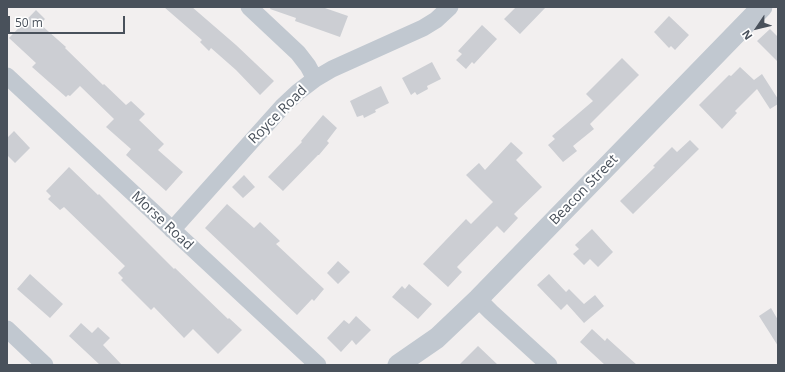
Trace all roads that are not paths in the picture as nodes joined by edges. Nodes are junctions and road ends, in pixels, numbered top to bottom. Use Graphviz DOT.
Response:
graph roads {
  1 [pos="249,7"];
  2 [pos="450,7"];
  3 [pos="762,7"];
  4 [pos="7,76"];
  5 [pos="315,79"];
  6 [pos="172,230"];
  7 [pos="478,299"];
  8 [pos="7,330"];
  9 [pos="45,365"];
  10 [pos="318,365"];
  11 [pos="398,365"];
  12 [pos="549,365"];
  1 -- 5 [label="street"];
  2 -- 5 [label="street, Royce Road"];
  3 -- 7 [label="street, Beacon Street"];
  4 -- 6 [label="street, Morse Road"];
  5 -- 6 [label="street, Royce Road"];
  6 -- 10 [label="street, Morse Road"];
  7 -- 11 [label="street, Beacon Street"];
  7 -- 12 [label="street"];
  8 -- 9 [label="street"];
}
